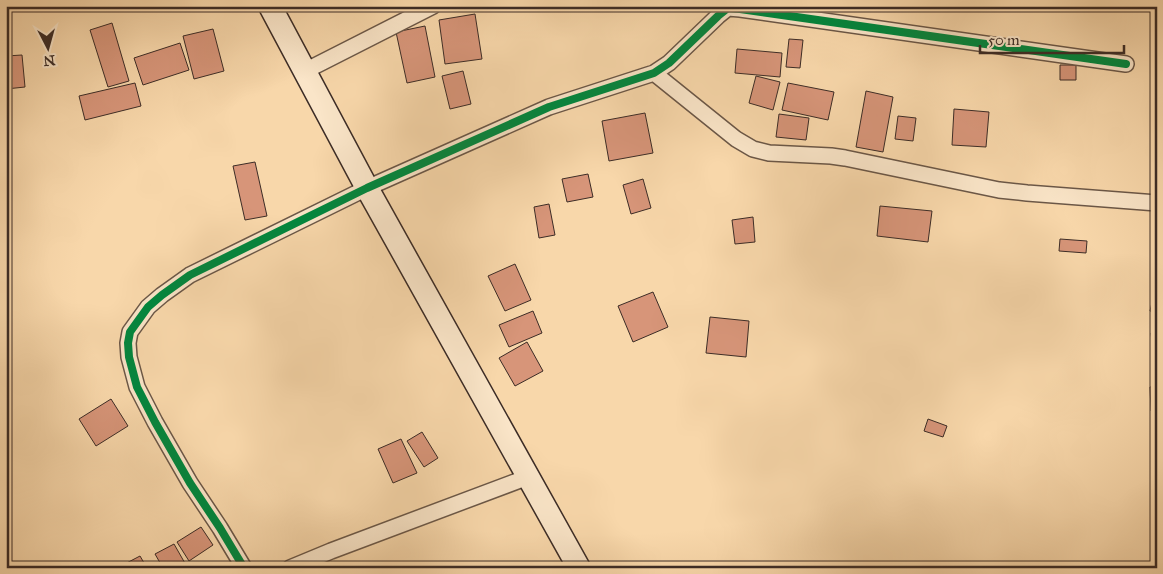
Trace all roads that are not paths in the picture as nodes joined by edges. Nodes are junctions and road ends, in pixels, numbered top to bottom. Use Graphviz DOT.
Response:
graph roads {
  1 [pos="270,6"];
  2 [pos="433,6"];
  3 [pos="728,7"];
  4 [pos="1126,64"];
  5 [pos="305,71"];
  6 [pos="654,73"];
  7 [pos="367,188"];
  8 [pos="1157,203"];
  9 [pos="528,477"];
  10 [pos="244,568"];
  11 [pos="290,568"];
  12 [pos="579,568"];
  1 -- 5 [label="street"];
  2 -- 5 [label="street"];
  3 -- 4 [label="street"];
  3 -- 6 [label="street"];
  5 -- 7 [label="street"];
  6 -- 7 [label="street"];
  6 -- 8 [label="street"];
  7 -- 9 [label="street"];
  7 -- 10 [label="street"];
  9 -- 11 [label="street"];
  9 -- 12 [label="street"];
}
